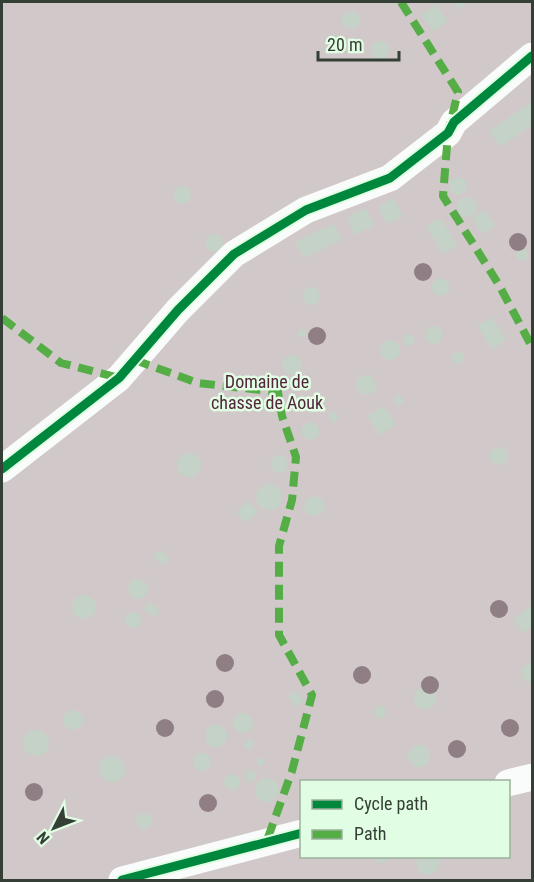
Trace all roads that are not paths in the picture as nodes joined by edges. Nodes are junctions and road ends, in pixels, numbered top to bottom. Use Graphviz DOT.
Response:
graph roads {
  1 [pos="532,56"];
  2 [pos="2,469"];
  3 [pos="532,777"];
  4 [pos="510,782"];
  5 [pos="300,834"];
  6 [pos="122,880"];
  1 -- 2 [label="street"];
  3 -- 4 [label="street"];
  5 -- 6 [label="street"];
}
